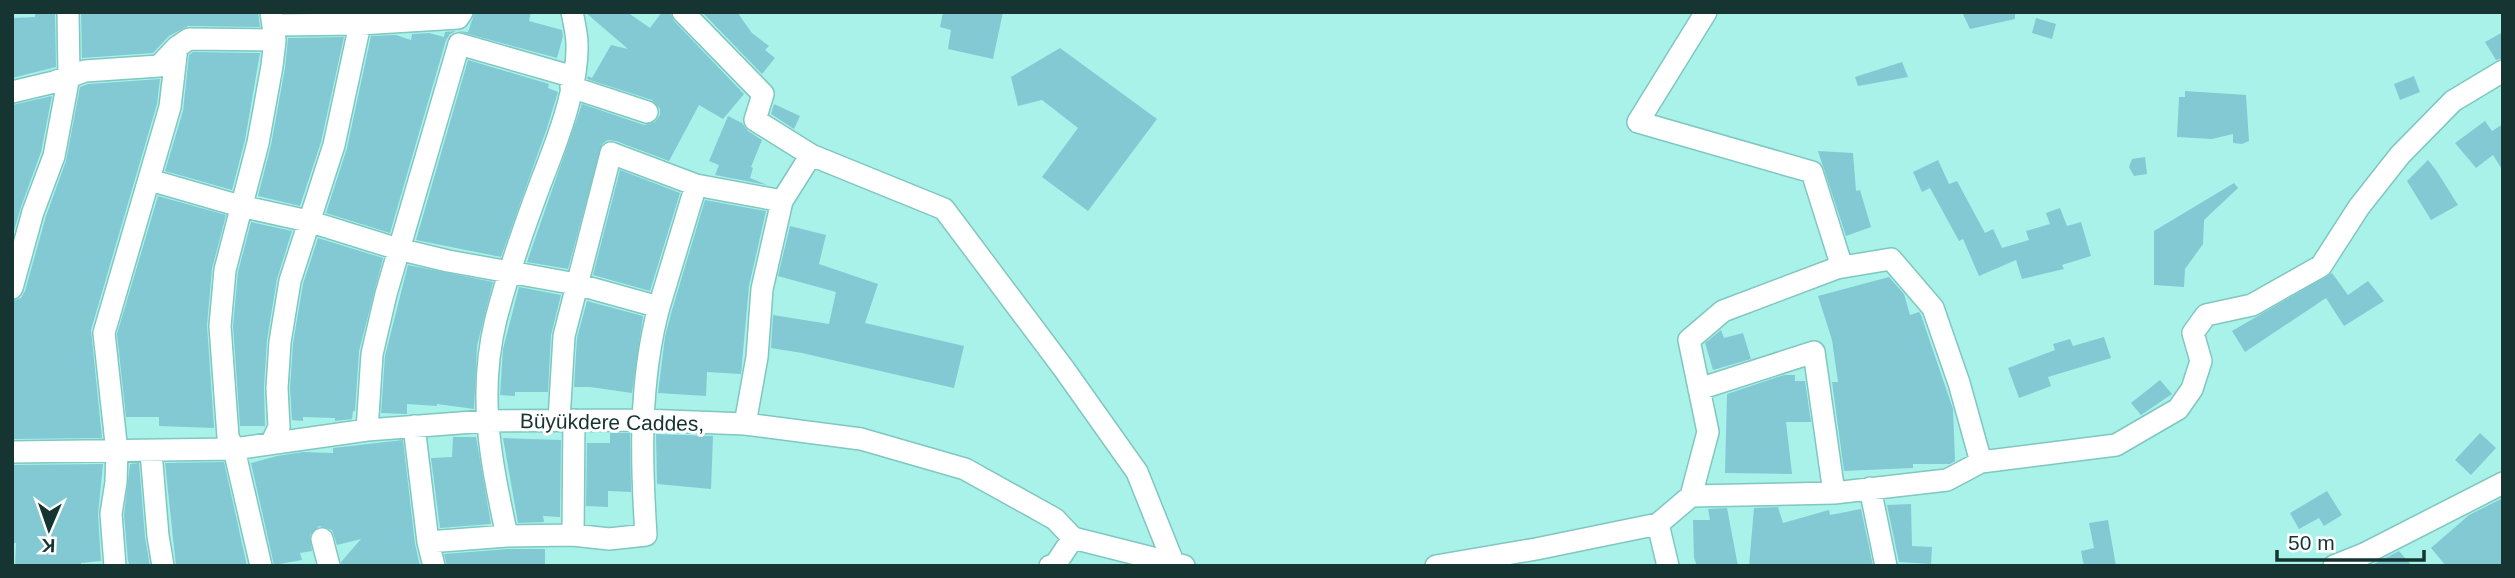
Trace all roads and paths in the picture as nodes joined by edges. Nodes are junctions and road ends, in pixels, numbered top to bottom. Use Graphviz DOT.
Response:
graph roads {
  1 [pos="68,12"];
  2 [pos="572,12"];
  3 [pos="683,12"];
  4 [pos="1706,12"];
  5 [pos="460,15"];
  6 [pos="360,24"];
  7 [pos="273,26"];
  8 [pos="459,44"];
  9 [pos="177,47"];
  10 [pos="2503,71"];
  11 [pos="69,76"];
  12 [pos="572,82"];
  13 [pos="12,92"];
  14 [pos="647,112"];
  15 [pos="811,155"];
  16 [pos="150,180"];
  17 [pos="696,185"];
  18 [pos="782,201"];
  19 [pos="240,206"];
  20 [pos="308,221"];
  21 [pos="398,249"];
  22 [pos="1842,267"];
  23 [pos="510,272"];
  24 [pos="576,284"];
  25 [pos="12,288"];
  26 [pos="659,307"];
  27 [pos="1699,388"];
  28 [pos="567,420"];
  29 [pos="643,420"];
  30 [pos="486,421"];
  31 [pos="745,424"];
  32 [pos="414,426"];
  33 [pos="367,430"];
  34 [pos="272,442"];
  35 [pos="234,449"];
  36 [pos="12,452"];
  37 [pos="117,452"];
  38 [pos="151,452"];
  39 [pos="1981,462"];
  40 [pos="2503,483"];
  41 [pos="1870,488"];
  42 [pos="1834,493"];
  43 [pos="1690,496"];
  44 [pos="1658,524"];
  45 [pos="573,535"];
  46 [pos="507,536"];
  47 [pos="1073,538"];
  48 [pos="322,539"];
  49 [pos="428,542"];
  50 [pos="1538,557"];
  51 [pos="2368,560"];
  52 [pos="1179,564"];
  53 [pos="115,566"];
  54 [pos="163,566"];
  55 [pos="261,566"];
  56 [pos="329,566"];
  57 [pos="434,566"];
  58 [pos="1050,566"];
  59 [pos="1436,566"];
  60 [pos="1668,566"];
  61 [pos="1886,566"];
  62 [pos="2334,566"];
  1 -- 11 [label="street"];
  2 -- 12 [label="street"];
  3 -- 15 [label="street"];
  4 -- 22 [label="street"];
  5 -- 6 [label="street"];
  5 -- 8 [label="street"];
  6 -- 7 [label="street"];
  6 -- 20 [label="street"];
  7 -- 9 [label="street"];
  7 -- 19 [label="street"];
  8 -- 12 [label="street"];
  8 -- 21 [label="street"];
  9 -- 11 [label="street"];
  9 -- 16 [label="street"];
  10 -- 39 [label="street"];
  11 -- 13 [label="street"];
  11 -- 25 [label="street"];
  12 -- 14 [label="street"];
  12 -- 23 [label="street"];
  15 -- 18 [label="street"];
  15 -- 52 [label="street"];
  16 -- 19 [label="street"];
  16 -- 37 [label="street"];
  17 -- 18 [label="street"];
  17 -- 24 [label="street"];
  17 -- 26 [label="street"];
  18 -- 31 [label="street"];
  19 -- 20 [label="street"];
  19 -- 35 [label="street"];
  20 -- 21 [label="street"];
  20 -- 34 [label="street"];
  21 -- 23 [label="street"];
  21 -- 33 [label="street"];
  22 -- 27 [label="street"];
  22 -- 39 [label="street"];
  23 -- 24 [label="street"];
  23 -- 30 [label="street"];
  24 -- 26 [label="street"];
  24 -- 28 [label="street"];
  26 -- 29 [label="street"];
  27 -- 42 [label="street"];
  27 -- 43 [label="street"];
  28 -- 29 [label="street, Büyükdere Caddes,"];
  28 -- 30 [label="street, Büyükdere Caddes,"];
  28 -- 45 [label="street"];
  29 -- 31 [label="street, Büyükdere Caddes,"];
  29 -- 45 [label="street"];
  30 -- 32 [label="street, Büyükdere Caddes,"];
  30 -- 46 [label="street"];
  31 -- 47 [label="street, Büyükdere Caddes,"];
  32 -- 33 [label="street, Büyükdere Caddes,"];
  32 -- 49 [label="street"];
  33 -- 34 [label="street, Büyükdere Caddes,"];
  34 -- 35 [label="street, Büyükdere Caddes,"];
  35 -- 38 [label="street, Büyükdere Caddes,"];
  35 -- 55 [label="street"];
  36 -- 37 [label="street, Büyükdere Caddes,"];
  37 -- 38 [label="street, Büyükdere Caddes,"];
  37 -- 53 [label="street"];
  38 -- 54 [label="street"];
  39 -- 41 [label="street"];
  40 -- 51 [label="street"];
  41 -- 42 [label="street"];
  41 -- 61 [label="street"];
  42 -- 43 [label="street"];
  43 -- 44 [label="street"];
  44 -- 50 [label="street"];
  44 -- 60 [label="street"];
  45 -- 46 [label="street"];
  46 -- 49 [label="street"];
  47 -- 52 [label="street, Büyükdere Caddes,"];
  47 -- 58 [label="street"];
  48 -- 56 [label="street"];
  49 -- 57 [label="street"];
  50 -- 59 [label="street"];
  51 -- 62 [label="street"];
}
